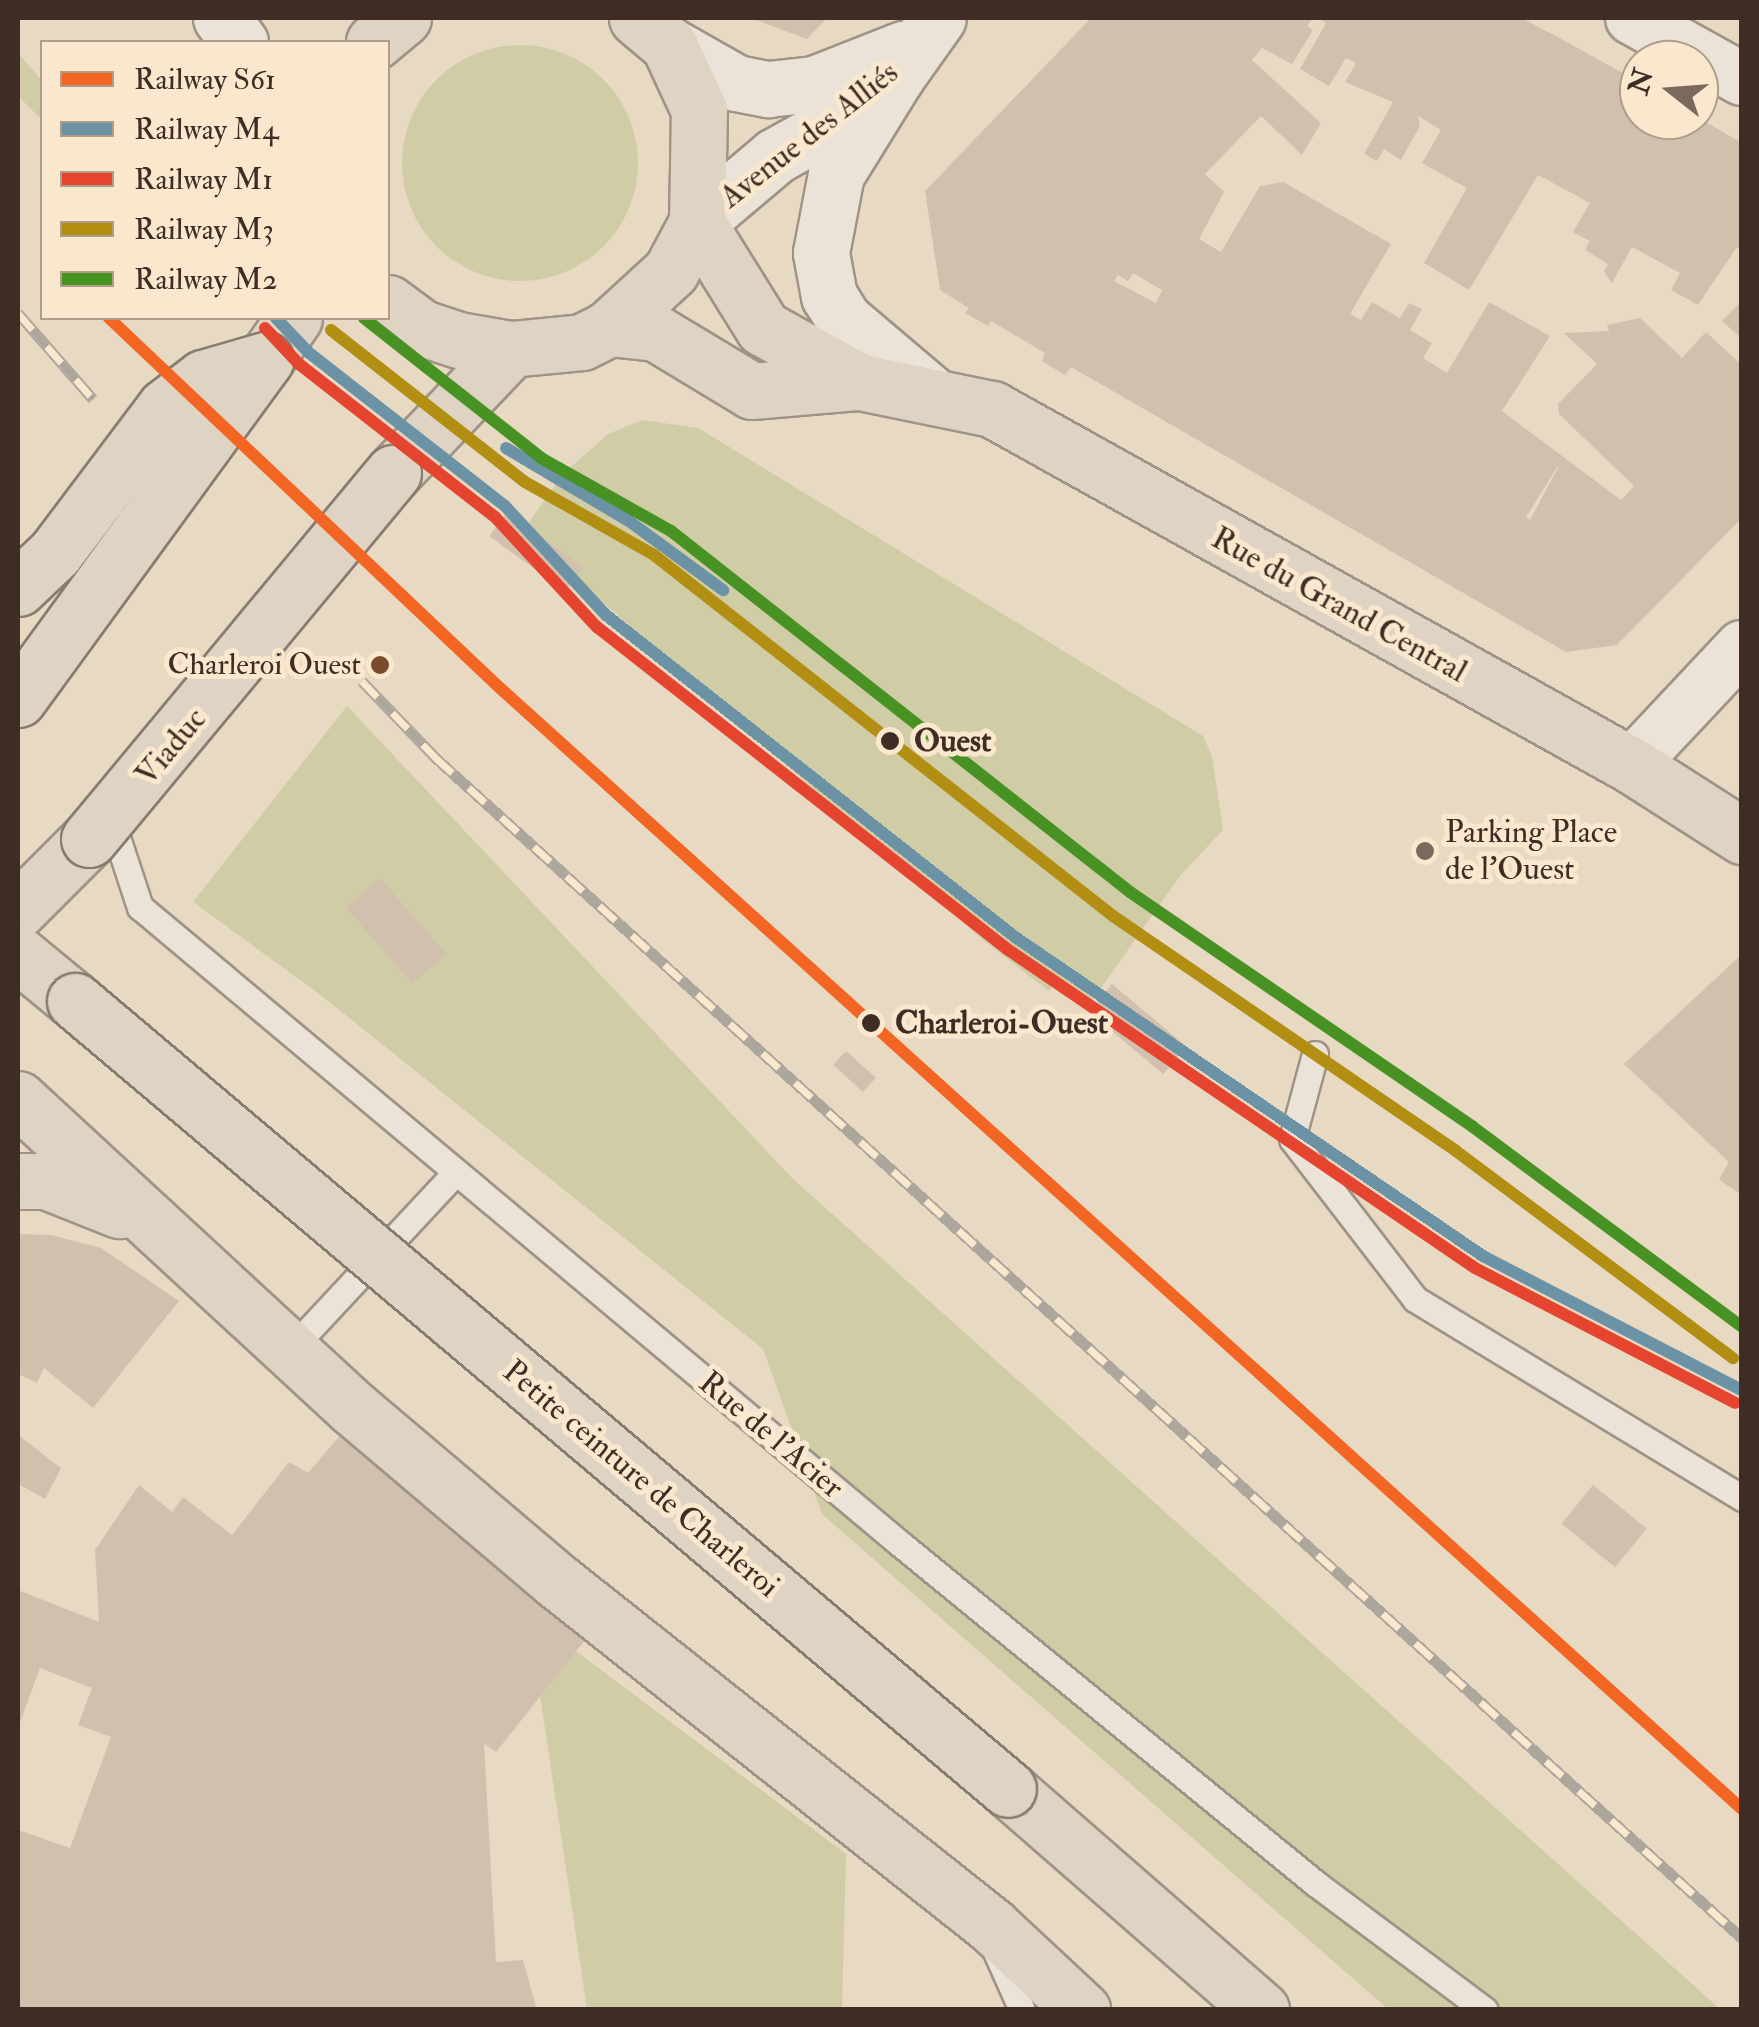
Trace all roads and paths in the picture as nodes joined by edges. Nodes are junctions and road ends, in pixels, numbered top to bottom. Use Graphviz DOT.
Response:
graph roads {
  1 [pos="221,18"];
  2 [pos="403,18"];
  3 [pos="1632,18"];
  4 [pos="653,32"];
  5 [pos="238,40"];
  6 [pos="376,40"];
  7 [pos="916,46"];
  8 [pos="1742,79"];
  9 [pos="697,222"];
  10 [pos="390,304"];
  11 [pos="608,328"];
  12 [pos="279,338"];
  13 [pos="511,349"];
  14 [pos="860,382"];
  15 [pos="929,392"];
  16 [pos="18,588"];
  17 [pos="1742,647"];
  18 [pos="18,698"];
  19 [pos="1632,764"];
  20 [pos="100,828"];
  21 [pos="1742,836"];
  22 [pos="18,910"];
  23 [pos="18,954"];
  24 [pos="1315,1054"];
  25 [pos="18,1099"];
  26 [pos="456,1172"];
  27 [pos="18,1181"];
  28 [pos="189,1255"];
  29 [pos="291,1350"];
  30 [pos="1742,1498"];
  31 [pos="991,1925"];
  32 [pos="1022,2010"];
  33 [pos="1082,2010"];
  34 [pos="1262,2010"];
  35 [pos="1485,2010"];
  1 -- 5 [label="street"];
  2 -- 6 [label="main road"];
  3 -- 8 [label="street"];
  4 -- 7 [label="street, Avenue des Alliés"];
  4 -- 9 [label="main road"];
  7 -- 9 [label="street, Avenue des Alliés"];
  7 -- 15 [label="street, Rue du Grand Central"];
  9 -- 11 [label="main road"];
  9 -- 14 [label="main road, Rue du Grand Central"];
  10 -- 13 [label="main road"];
  11 -- 13 [label="main road"];
  11 -- 14 [label="main road, Rue du Grand Central"];
  12 -- 16 [label="main road, bridge"];
  12 -- 18 [label="main road, bridge"];
  13 -- 20 [label="main road, Viaduc, bridge"];
  14 -- 15 [label="main road, Rue du Grand Central"];
  15 -- 19 [label="main road, Rue du Grand Central"];
  17 -- 19 [label="street"];
  19 -- 21 [label="main road, Rue du Grand Central"];
  20 -- 22 [label="main road, Viaduc"];
  20 -- 26 [label="lane, Rue de l'Acier"];
  23 -- 34 [label="main road, Petite ceinture de Charleroi, bridge"];
  24 -- 30 [label="lane"];
  25 -- 28 [label="main road"];
  26 -- 29 [label="lane"];
  26 -- 35 [label="lane, Rue de l'Acier"];
  27 -- 28 [label="main road"];
  28 -- 29 [label="main road"];
  29 -- 31 [label="main road"];
  31 -- 32 [label="lane"];
  31 -- 33 [label="main road"];
}
